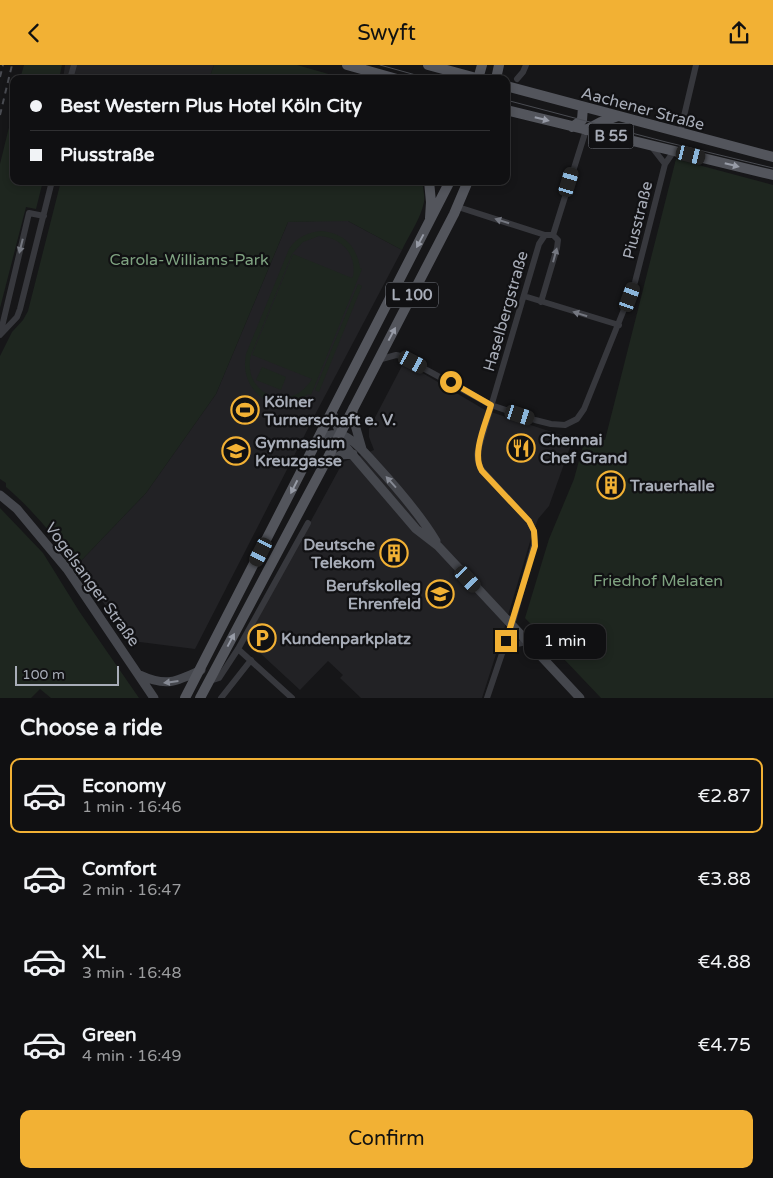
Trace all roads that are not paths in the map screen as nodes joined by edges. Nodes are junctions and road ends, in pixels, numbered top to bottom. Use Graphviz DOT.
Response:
graph roads {
  1 [pos="347,65"];
  2 [pos="428,65"];
  3 [pos="526,65"];
  4 [pos="696,65"];
  5 [pos="383,75"];
  6 [pos="464,75"];
  7 [pos="517,79"];
  8 [pos="510,87"];
  9 [pos="583,107"];
  10 [pos="510,114"];
  11 [pos="619,116"];
  12 [pos="572,127"];
  13 [pos="586,131"];
  14 [pos="680,133"];
  15 [pos="651,146"];
  16 [pos="674,151"];
  17 [pos="773,157"];
  18 [pos="665,164"];
  19 [pos="773,175"];
  20 [pos="51,185"];
  21 [pos="429,185"];
  22 [pos="447,185"];
  23 [pos="466,185"];
  24 [pos="458,207"];
  25 [pos="44,216"];
  26 [pos="429,224"];
  27 [pos="545,235"];
  28 [pos="553,235"];
  29 [pos="524,296"];
  30 [pos="542,302"];
  31 [pos="619,325"];
  32 [pos="0,336"];
  33 [pos="378,360"];
  34 [pos="491,405"];
  35 [pos="354,408"];
  36 [pos="332,413"];
  37 [pos="339,435"];
  38 [pos="318,439"];
  39 [pos="364,451"];
  40 [pos="353,454"];
  41 [pos="324,465"];
  42 [pos="0,495"];
  43 [pos="308,523"];
  44 [pos="438,546"];
  45 [pos="512,625"];
  46 [pos="526,641"];
  47 [pos="504,647"];
  48 [pos="238,649"];
  49 [pos="250,660"];
  50 [pos="201,670"];
  51 [pos="140,675"];
  52 [pos="209,681"];
  53 [pos="154,698"];
  54 [pos="185,698"];
  55 [pos="200,698"];
  56 [pos="221,698"];
  57 [pos="292,698"];
  58 [pos="487,698"];
  59 [pos="580,698"];
  1 -- 5 [label="main road"];
  2 -- 6 [label="main road"];
  3 -- 7 [label="street"];
  4 -- 14 [label="street"];
  8 -- 9 [label="main road, Aachener Straße / B 55"];
  9 -- 11 [label="main road, Aachener Straße / B 55"];
  9 -- 12 [label="main road"];
  10 -- 12 [label="main road, Aachener Straße / B 55, one-way"];
  11 -- 13 [label="main road"];
  11 -- 14 [label="main road, Aachener Straße / B 55"];
  12 -- 13 [label="main road, Aachener Straße / B 55"];
  13 -- 15 [label="main road, Aachener Straße / B 55"];
  13 -- 28 [label="street, Haselbergstraße"];
  14 -- 17 [label="main road, Aachener Straße / B 55"];
  15 -- 16 [label="main road, Aachener Straße / B 55"];
  15 -- 18 [label="street, Piusstraße"];
  16 -- 18 [label="street, Piusstraße"];
  16 -- 19 [label="main road, Aachener Straße / B 55, one-way"];
  18 -- 31 [label="street, Piusstraße"];
  20 -- 25 [label="street"];
  21 -- 26 [label="main road, L 100"];
  22 -- 26 [label="main road, L 100"];
  23 -- 24 [label="main road, L 100"];
  27 -- 24 [label="street, one-way"];
  33 -- 24 [label="main road, L 100, one-way"];
  25 -- 32 [label="street"];
  25 -- 32 [label="street, one-way"];
  26 -- 36 [label="main road, L 100, one-way"];
  27 -- 28 [label="street, Haselbergstraße"];
  27 -- 29 [label="street, Haselbergstraße"];
  30 -- 28 [label="street, Haselbergstraße, one-way"];
  29 -- 30 [label="street"];
  29 -- 34 [label="street, Haselbergstraße"];
  31 -- 30 [label="street, one-way"];
  31 -- 34 [label="street, Piusstraße"];
  33 -- 34 [label="street"];
  33 -- 35 [label="main road, L 100"];
  34 -- 45 [label="street, Haselbergstraße"];
  35 -- 37 [label="main road, L 100"];
  35 -- 39 [label="street"];
  36 -- 37 [label="street"];
  36 -- 38 [label="main road, L 100"];
  37 -- 38 [label="street"];
  37 -- 39 [label="street"];
  37 -- 40 [label="street"];
  37 -- 41 [label="main road, L 100"];
  38 -- 50 [label="main road, L 100, one-way"];
  44 -- 39 [label="street, one-way"];
  40 -- 41 [label="street"];
  40 -- 44 [label="street"];
  52 -- 41 [label="main road, L 100, one-way"];
  42 -- 51 [label="street, Vogelsanger Straße"];
  43 -- 48 [label="street"];
  44 -- 45 [label="street"];
  45 -- 46 [label="street"];
  45 -- 47 [label="street"];
  46 -- 47 [label="street"];
  46 -- 59 [label="street"];
  47 -- 58 [label="street"];
  48 -- 49 [label="street"];
  48 -- 52 [label="street"];
  49 -- 56 [label="street"];
  49 -- 57 [label="street"];
  50 -- 51 [label="street, one-way"];
  50 -- 54 [label="main road, L 100"];
  51 -- 53 [label="street, Vogelsanger Straße"];
  52 -- 55 [label="main road, L 100"];
}
